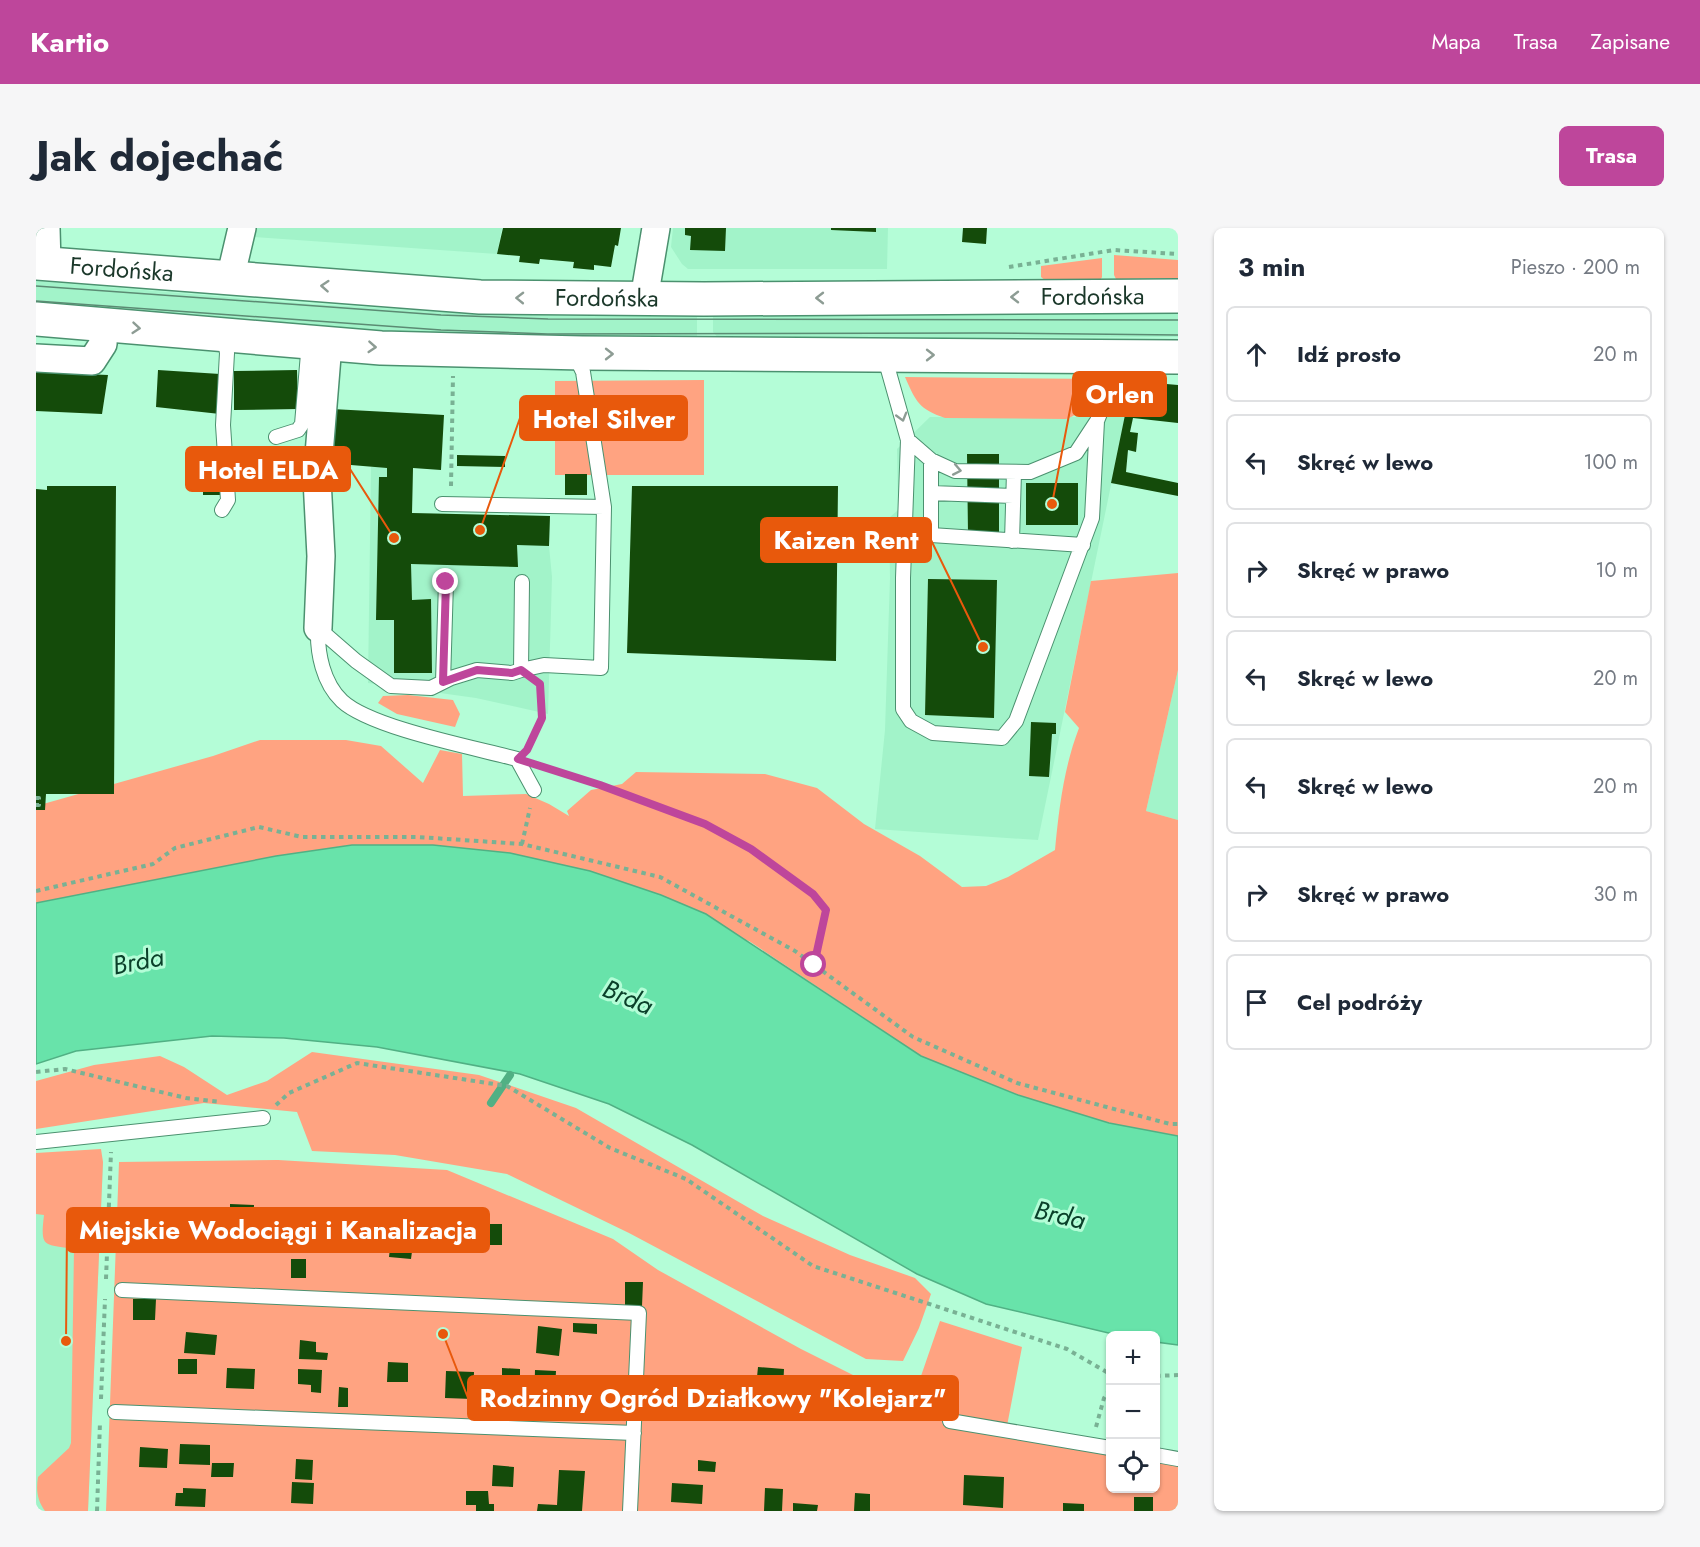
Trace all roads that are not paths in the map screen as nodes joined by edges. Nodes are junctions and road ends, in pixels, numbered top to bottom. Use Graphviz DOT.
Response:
graph roads {
  1 [pos="46,228"];
  2 [pos="242,228"];
  3 [pos="656,228"];
  4 [pos="42,264"];
  5 [pos="230,279"];
  6 [pos="1178,296"];
  7 [pos="644,299"];
  8 [pos="36,319"];
  9 [pos="104,325"];
  10 [pos="224,335"];
  11 [pos="319,343"];
  12 [pos="573,353"];
  13 [pos="884,355"];
  14 [pos="1123,356"];
  15 [pos="1178,357"];
  16 [pos="36,358"];
  17 [pos="1098,421"];
  18 [pos="276,437"];
  19 [pos="908,440"];
  20 [pos="931,460"];
  21 [pos="1014,472"];
  22 [pos="931,493"];
  23 [pos="1013,496"];
  24 [pos="447,504"];
  25 [pos="604,507"];
  26 [pos="222,510"];
  27 [pos="1012,541"];
  28 [pos="1083,545"];
  29 [pos="446,582"];
  30 [pos="522,582"];
  31 [pos="318,628"];
  32 [pos="521,670"];
  33 [pos="443,682"];
  34 [pos="534,790"];
  35 [pos="263,1118"];
  36 [pos="36,1142"];
  37 [pos="122,1290"];
  38 [pos="115,1412"];
  39 [pos="950,1421"];
  40 [pos="634,1433"];
  41 [pos="1106,1447"];
  42 [pos="1160,1456"];
  43 [pos="1178,1459"];
  44 [pos="630,1511"];
  1 -- 4 [label="street"];
  2 -- 5 [label="street"];
  3 -- 7 [label="street"];
  4 -- 5 [label="main road, Fordońska"];
  7 -- 5 [label="main road, Fordońska, one-way"];
  6 -- 7 [label="main road, Fordońska, one-way"];
  8 -- 9 [label="main road"];
  9 -- 10 [label="main road, one-way"];
  9 -- 16 [label="street"];
  10 -- 11 [label="main road"];
  10 -- 26 [label="lane"];
  11 -- 12 [label="main road, one-way"];
  11 -- 18 [label="lane"];
  11 -- 31 [label="street"];
  12 -- 13 [label="main road, one-way"];
  12 -- 25 [label="lane"];
  13 -- 14 [label="main road, one-way"];
  13 -- 19 [label="lane, one-way"];
  14 -- 15 [label="main road"];
  14 -- 17 [label="lane"];
  17 -- 21 [label="lane"];
  17 -- 28 [label="lane"];
  19 -- 20 [label="lane"];
  19 -- 28 [label="lane"];
  20 -- 21 [label="lane, one-way"];
  20 -- 22 [label="lane"];
  21 -- 23 [label="lane"];
  22 -- 23 [label="lane"];
  22 -- 27 [label="lane"];
  23 -- 27 [label="lane"];
  24 -- 25 [label="lane"];
  25 -- 32 [label="lane"];
  27 -- 28 [label="lane"];
  29 -- 33 [label="lane"];
  30 -- 32 [label="lane"];
  31 -- 33 [label="lane"];
  31 -- 34 [label="lane"];
  32 -- 33 [label="lane"];
  35 -- 36 [label="lane"];
  37 -- 40 [label="lane"];
  38 -- 40 [label="lane"];
  39 -- 41 [label="lane"];
  40 -- 44 [label="lane"];
  42 -- 43 [label="lane"];
}
